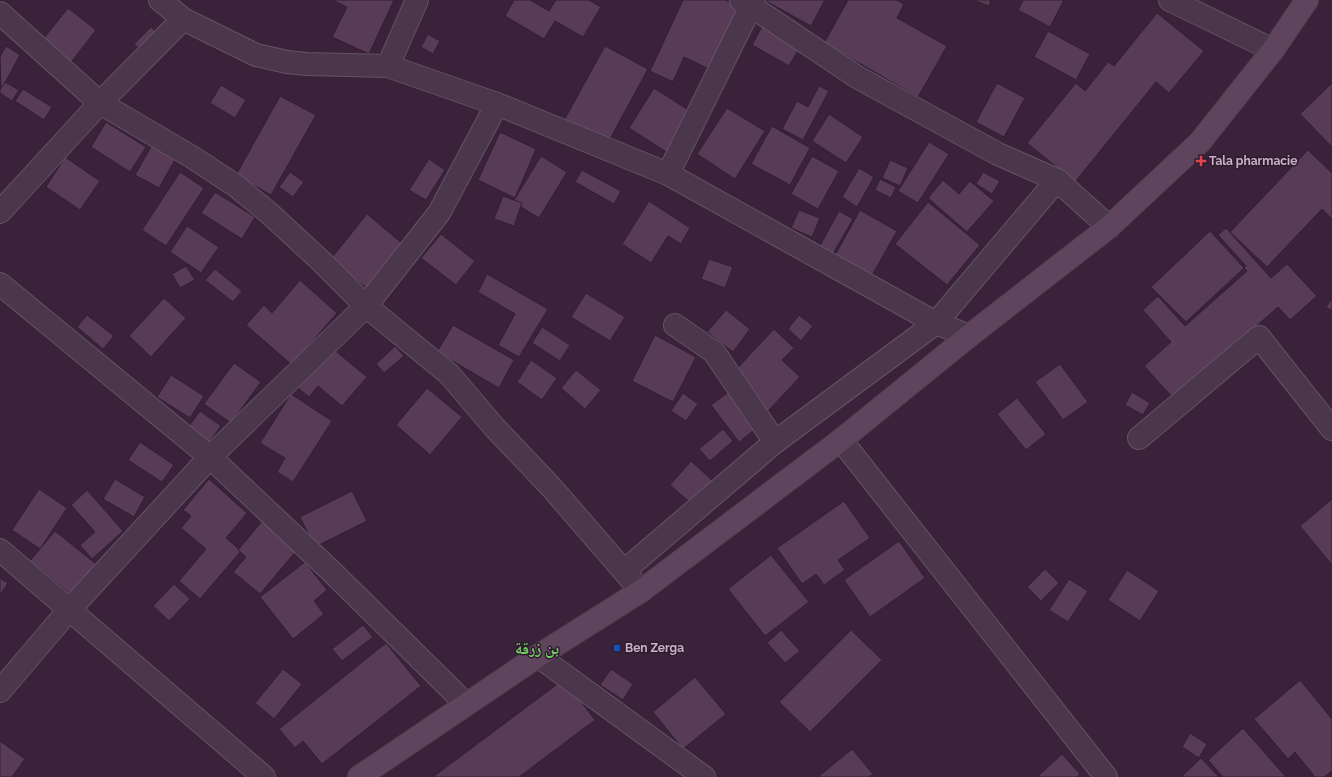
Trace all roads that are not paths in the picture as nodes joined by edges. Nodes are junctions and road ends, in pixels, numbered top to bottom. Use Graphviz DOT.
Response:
graph roads {
  1 [pos="160,0"];
  2 [pos="417,0"];
  3 [pos="1170,0"];
  4 [pos="1307,0"];
  5 [pos="749,2"];
  6 [pos="0,12"];
  7 [pos="183,19"];
  8 [pos="1273,50"];
  9 [pos="388,66"];
  10 [pos="100,103"];
  11 [pos="497,104"];
  12 [pos="668,174"];
  13 [pos="1057,180"];
  14 [pos="0,212"];
  15 [pos="1109,227"];
  16 [pos="0,284"];
  17 [pos="366,306"];
  18 [pos="936,323"];
  19 [pos="675,325"];
  20 [pos="968,336"];
  21 [pos="1332,429"];
  22 [pos="1139,438"];
  23 [pos="841,440"];
  24 [pos="775,442"];
  25 [pos="210,457"];
  26 [pos="0,550"];
  27 [pos="624,571"];
  28 [pos="641,591"];
  29 [pos="69,610"];
  30 [pos="538,656"];
  31 [pos="0,691"];
  32 [pos="466,704"];
  33 [pos="264,777"];
  34 [pos="359,777"];
  35 [pos="704,777"];
  36 [pos="1106,777"];
  1 -- 7 [label="street"];
  2 -- 9 [label="street"];
  3 -- 8 [label="street"];
  4 -- 8 [label="main road"];
  5 -- 12 [label="street"];
  5 -- 13 [label="street"];
  6 -- 10 [label="street"];
  7 -- 9 [label="street"];
  7 -- 10 [label="street"];
  8 -- 15 [label="main road"];
  9 -- 11 [label="street"];
  10 -- 14 [label="street"];
  10 -- 17 [label="street"];
  11 -- 12 [label="street"];
  11 -- 17 [label="street"];
  12 -- 18 [label="street"];
  13 -- 15 [label="street"];
  13 -- 18 [label="street"];
  15 -- 20 [label="main road"];
  16 -- 25 [label="street"];
  17 -- 25 [label="street"];
  17 -- 27 [label="street"];
  18 -- 20 [label="street"];
  18 -- 24 [label="street"];
  19 -- 24 [label="street"];
  20 -- 23 [label="main road"];
  21 -- 22 [label="street"];
  23 -- 28 [label="main road"];
  23 -- 36 [label="street"];
  24 -- 27 [label="street"];
  25 -- 29 [label="street"];
  25 -- 32 [label="street"];
  26 -- 29 [label="street"];
  27 -- 28 [label="street"];
  28 -- 30 [label="main road"];
  29 -- 31 [label="street"];
  29 -- 33 [label="street"];
  30 -- 32 [label="main road"];
  30 -- 35 [label="street"];
  32 -- 34 [label="main road"];
}
